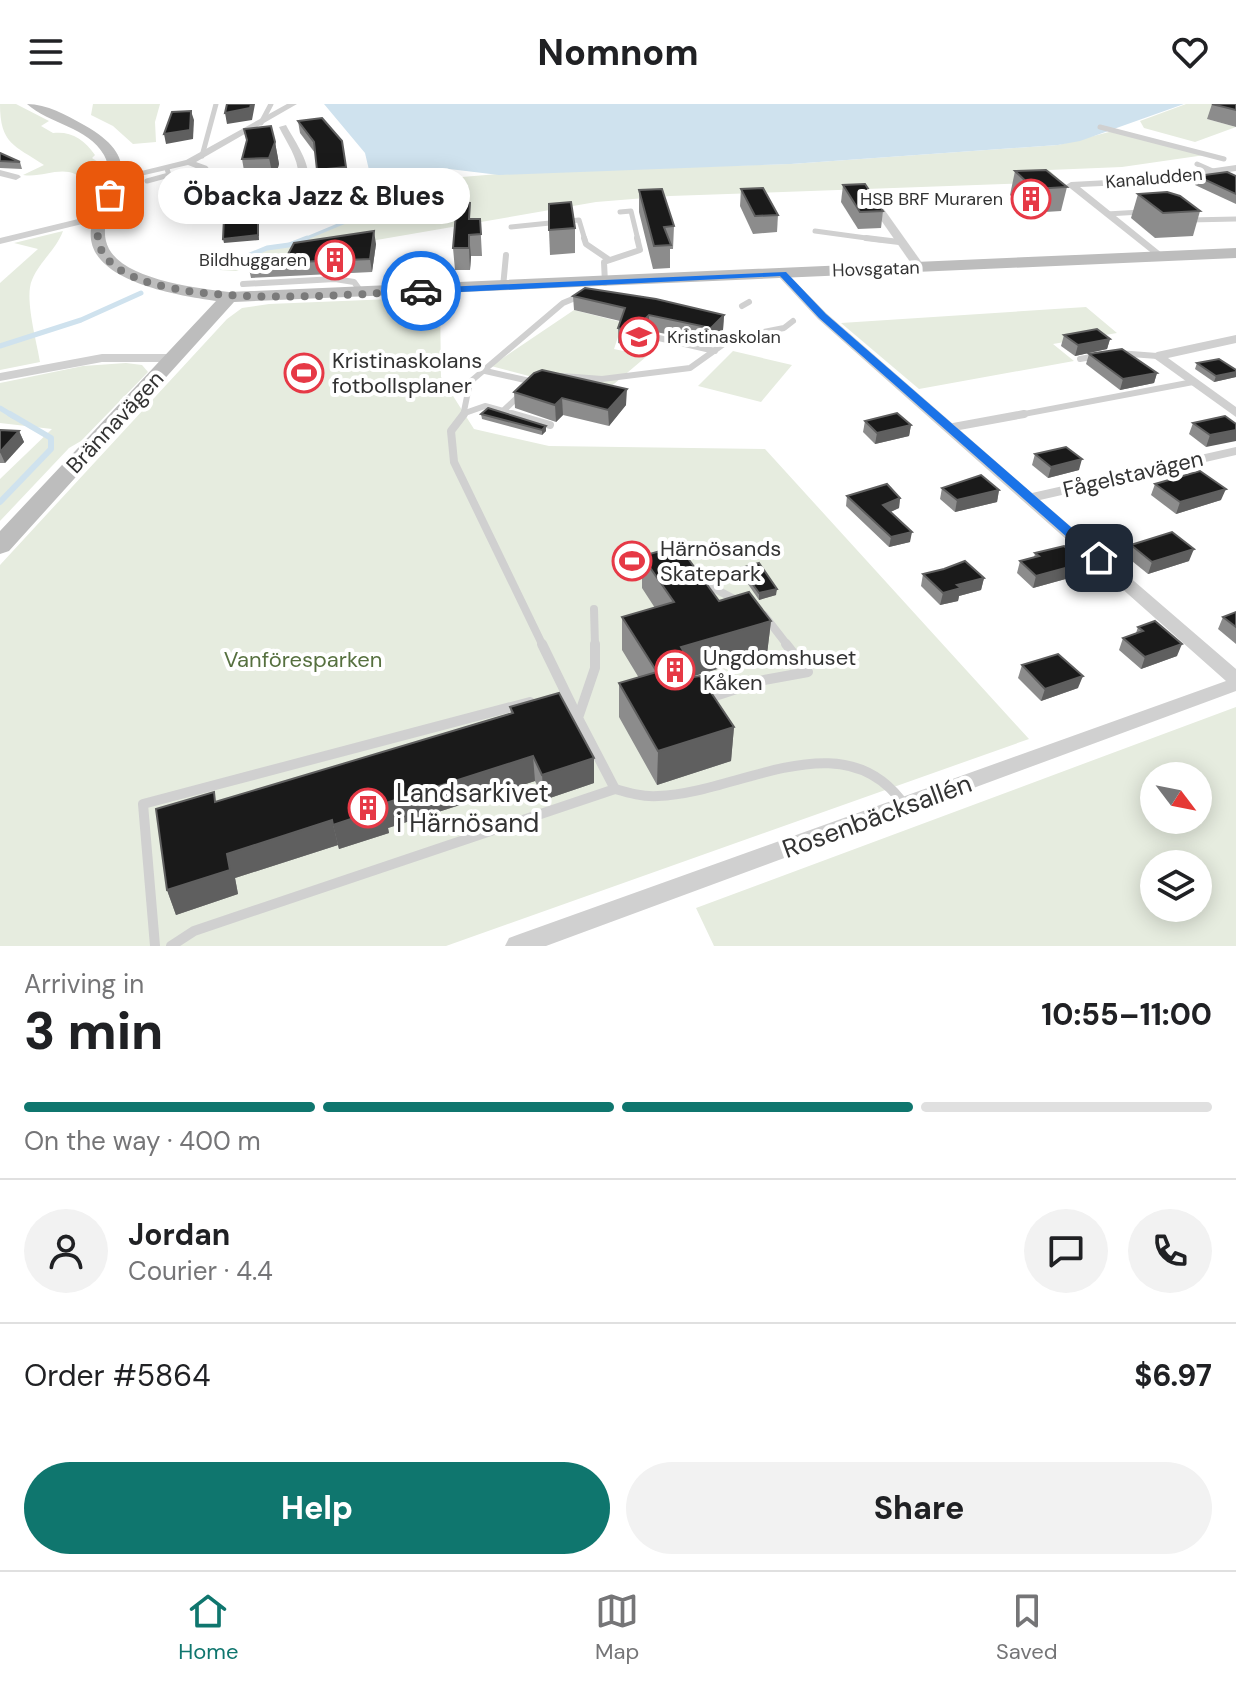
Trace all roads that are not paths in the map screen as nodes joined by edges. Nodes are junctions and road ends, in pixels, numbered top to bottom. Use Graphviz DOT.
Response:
graph roads {
  1 [pos="33,104"];
  2 [pos="216,104"];
  3 [pos="271,104"];
  4 [pos="293,104"];
  5 [pos="260,124"];
  6 [pos="283,127"];
  7 [pos="1100,127"];
  8 [pos="202,156"];
  9 [pos="1224,159"];
  10 [pos="189,162"];
  11 [pos="1197,164"];
  12 [pos="1236,168"];
  13 [pos="167,169"];
  14 [pos="1216,172"];
  15 [pos="0,173"];
  16 [pos="16,177"];
  17 [pos="114,179"];
  18 [pos="147,181"];
  19 [pos="1236,182"];
  20 [pos="866,189"];
  21 [pos="1154,211"];
  22 [pos="620,212"];
  23 [pos="1107,214"];
  24 [pos="103,216"];
  25 [pos="1183,219"];
  26 [pos="1236,219"];
  27 [pos="511,227"];
  28 [pos="815,231"];
  29 [pos="0,241"];
  30 [pos="899,242"];
  31 [pos="1236,253"];
  32 [pos="506,255"];
  33 [pos="1159,256"];
  34 [pos="608,259"];
  35 [pos="919,267"];
  36 [pos="782,274"];
  37 [pos="605,283"];
  38 [pos="503,287"];
  39 [pos="236,291"];
  40 [pos="590,296"];
  41 [pos="793,321"];
  42 [pos="650,336"];
  43 [pos="1236,339"];
  44 [pos="715,351"];
  45 [pos="1157,356"];
  46 [pos="174,358"];
  47 [pos="1080,359"];
  48 [pos="481,370"];
  49 [pos="552,375"];
  50 [pos="0,377"];
  51 [pos="542,379"];
  52 [pos="1193,382"];
  53 [pos="531,384"];
  54 [pos="503,411"];
  55 [pos="465,413"];
  56 [pos="1236,413"];
  57 [pos="550,425"];
  58 [pos="948,428"];
  59 [pos="1236,451"];
  60 [pos="1030,498"];
  61 [pos="0,546"];
  62 [pos="685,574"];
  63 [pos="594,609"];
  64 [pos="1236,682"];
  65 [pos="565,692"];
  66 [pos="550,696"];
  67 [pos="535,700"];
  68 [pos="694,703"];
  69 [pos="578,718"];
  70 [pos="615,789"];
  71 [pos="906,806"];
  72 [pos="548,941"];
  73 [pos="155,946"];
  74 [pos="171,946"];
  75 [pos="517,946"];
  1 -- 17 [label="main road"];
  2 -- 8 [label="lane"];
  3 -- 5 [label="lane"];
  4 -- 5 [label="street"];
  5 -- 8 [label="street"];
  6 -- 10 [label="street"];
  7 -- 9 [label="lane"];
  8 -- 10 [label="street"];
  10 -- 13 [label="street"];
  11 -- 14 [label="lane"];
  12 -- 14 [label="street, Kanaludden"];
  13 -- 17 [label="street"];
  13 -- 18 [label="lane"];
  14 -- 19 [label="street"];
  14 -- 23 [label="street, Kanaludden"];
  15 -- 16 [label="street"];
  17 -- 24 [label="main road, Hovsgatan"];
  20 -- 30 [label="street"];
  21 -- 23 [label="lane"];
  22 -- 34 [label="lane"];
  23 -- 33 [label="street"];
  24 -- 29 [label="street"];
  24 -- 39 [label="main road, Hovsgatan"];
  25 -- 26 [label="lane"];
  27 -- 34 [label="lane"];
  28 -- 30 [label="lane"];
  30 -- 35 [label="street"];
  31 -- 33 [label="main road, Hovsgatan"];
  32 -- 38 [label="lane"];
  33 -- 35 [label="main road, Hovsgatan"];
  34 -- 37 [label="lane"];
  35 -- 36 [label="main road, Hovsgatan"];
  36 -- 37 [label="main road, Hovsgatan"];
  36 -- 58 [label="street"];
  37 -- 38 [label="main road, Hovsgatan"];
  38 -- 39 [label="main road, Hovsgatan"];
  39 -- 46 [label="main road, Brännavägen"];
  40 -- 48 [label="lane"];
  41 -- 44 [label="lane"];
  42 -- 44 [label="lane"];
  43 -- 45 [label="street"];
  44 -- 49 [label="lane"];
  45 -- 47 [label="lane"];
  45 -- 52 [label="street"];
  46 -- 50 [label="street"];
  46 -- 61 [label="main road, Brännavägen"];
  48 -- 53 [label="lane"];
  48 -- 55 [label="lane"];
  51 -- 53 [label="lane"];
  52 -- 56 [label="street"];
  52 -- 58 [label="lane"];
  53 -- 54 [label="lane"];
  54 -- 55 [label="lane"];
  54 -- 57 [label="lane"];
  55 -- 65 [label="lane"];
  58 -- 60 [label="street"];
  59 -- 60 [label="street, Fågelstavägen"];
  60 -- 64 [label="street"];
  62 -- 68 [label="lane"];
  63 -- 69 [label="lane"];
  64 -- 71 [label="street, Rosenbäcksallén"];
  65 -- 66 [label="lane"];
  65 -- 69 [label="lane"];
  67 -- 73 [label="lane"];
  69 -- 70 [label="lane"];
  70 -- 71 [label="lane"];
  70 -- 74 [label="lane"];
  71 -- 72 [label="street, Rosenbäcksallén"];
  72 -- 75 [label="street, Rosenbäcksallén"];
}
